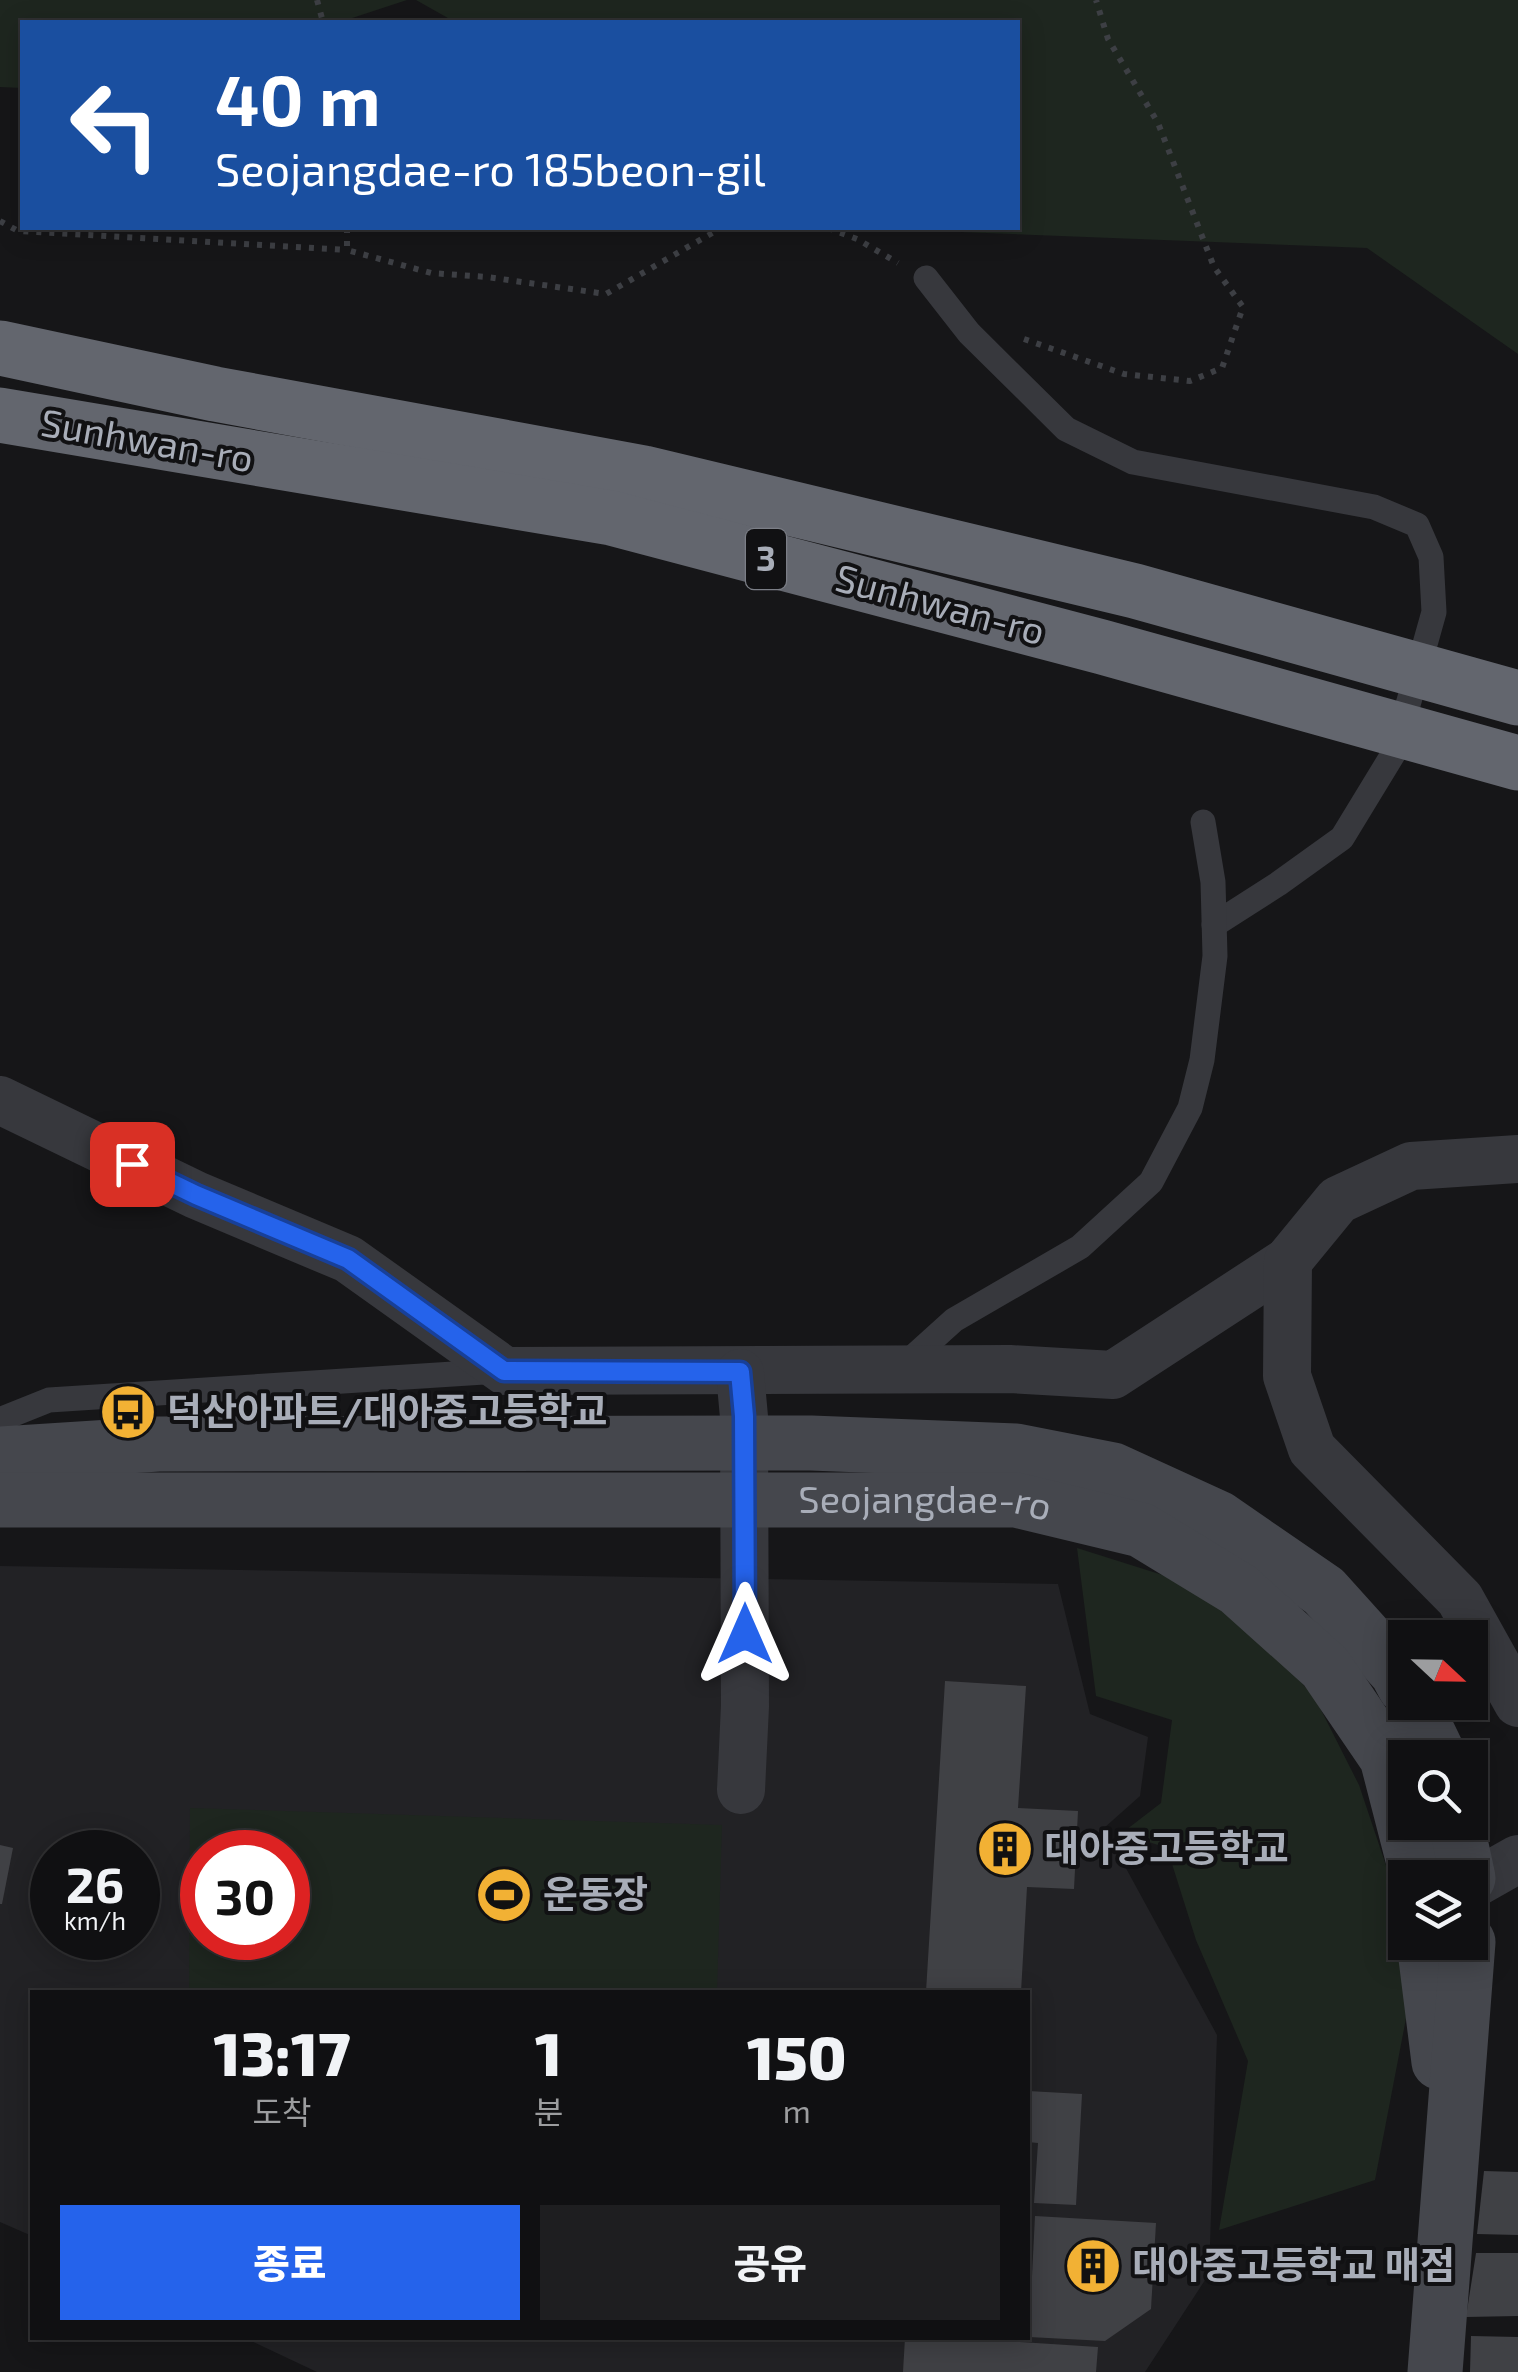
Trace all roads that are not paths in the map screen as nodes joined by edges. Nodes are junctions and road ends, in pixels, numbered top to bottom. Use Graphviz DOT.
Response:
graph roads {
  1 [pos="926,278"];
  2 [pos="0,348"];
  3 [pos="0,415"];
  4 [pos="1518,698"];
  5 [pos="1518,763"];
  6 [pos="1203,822"];
  7 [pos="1214,925"];
  8 [pos="0,1100"];
  9 [pos="1518,1159"];
  10 [pos="1288,1261"];
  11 [pos="899,1370"];
  12 [pos="504,1371"];
  13 [pos="742,1394"];
  14 [pos="1,1430"];
  15 [pos="0,1500"];
  16 [pos="1388,1661"];
  17 [pos="1518,1703"];
  18 [pos="741,1790"];
  19 [pos="1518,1859"];
  20 [pos="1413,1860"];
  21 [pos="1488,1876"];
  22 [pos="1425,1960"];
  23 [pos="1467,1960"];
  24 [pos="1454,2149"];
  25 [pos="1435,2372"];
  1 -- 7 [label="lane"];
  2 -- 4 [label="highway, Sunhwan-ro / 3"];
  3 -- 5 [label="highway, Sunhwan-ro / 3"];
  6 -- 7 [label="lane"];
  7 -- 11 [label="lane"];
  8 -- 12 [label="street"];
  9 -- 10 [label="street"];
  10 -- 11 [label="street"];
  10 -- 17 [label="street"];
  11 -- 13 [label="street"];
  12 -- 13 [label="street"];
  12 -- 14 [label="lane"];
  13 -- 18 [label="street"];
  14 -- 16 [label="street, Seojangdae-ro"];
  15 -- 20 [label="street, Seojangdae-ro"];
  19 -- 21 [label="street"];
  22 -- 24 [label="street"];
  23 -- 24 [label="street"];
  24 -- 25 [label="street"];
}
